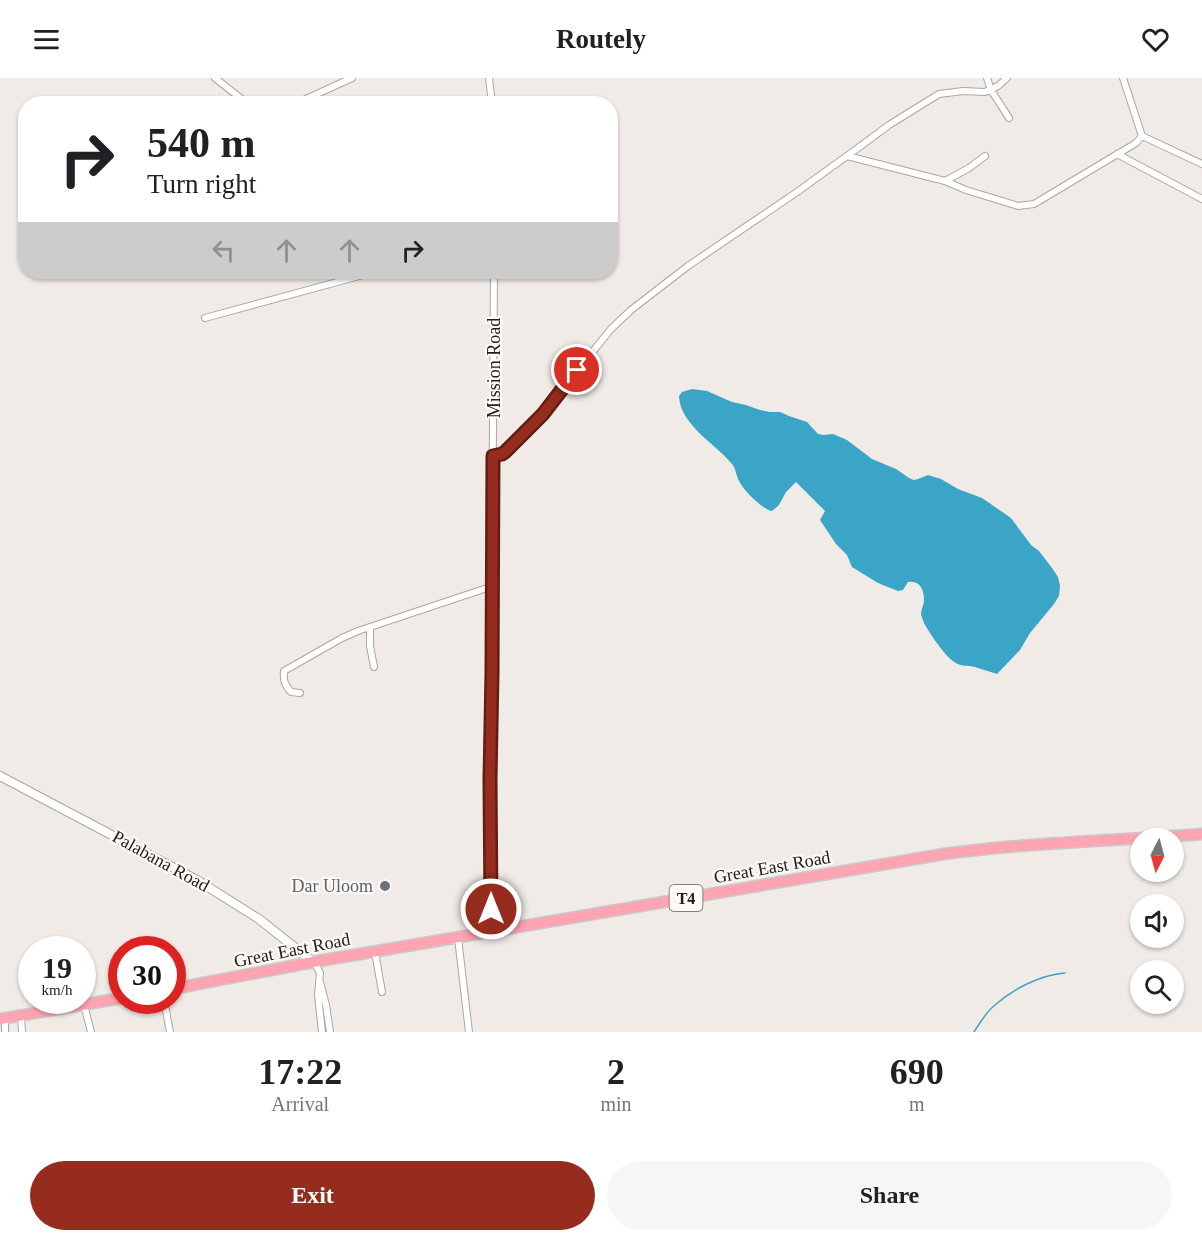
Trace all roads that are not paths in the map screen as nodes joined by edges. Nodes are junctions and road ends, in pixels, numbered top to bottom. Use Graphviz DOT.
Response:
graph roads {
  1 [pos="215,78"];
  2 [pos="352,78"];
  3 [pos="489,78"];
  4 [pos="987,78"];
  5 [pos="1007,78"];
  6 [pos="1123,78"];
  7 [pos="991,90"];
  8 [pos="238,96"];
  9 [pos="313,96"];
  10 [pos="491,96"];
  11 [pos="1009,118"];
  12 [pos="1142,136"];
  13 [pos="1117,154"];
  14 [pos="847,156"];
  15 [pos="985,156"];
  16 [pos="1202,164"];
  17 [pos="945,181"];
  18 [pos="1202,199"];
  19 [pos="348,279"];
  20 [pos="494,279"];
  21 [pos="205,318"];
  22 [pos="493,456"];
  23 [pos="493,586"];
  24 [pos="370,627"];
  25 [pos="374,667"];
  26 [pos="300,693"];
  27 [pos="0,776"];
  28 [pos="1202,834"];
  29 [pos="491,932"];
  30 [pos="458,938"];
  31 [pos="375,952"];
  32 [pos="313,962"];
  33 [pos="320,982"];
  34 [pos="186,987"];
  35 [pos="382,992"];
  36 [pos="32,1014"];
  37 [pos="86,1014"];
  38 [pos="167,1014"];
  39 [pos="21,1016"];
  40 [pos="2,1019"];
  41 [pos="5,1032"];
  42 [pos="22,1032"];
  43 [pos="91,1032"];
  44 [pos="170,1032"];
  45 [pos="322,1032"];
  46 [pos="330,1032"];
  47 [pos="469,1032"];
  1 -- 8 [label="street"];
  2 -- 9 [label="street"];
  3 -- 10 [label="street"];
  4 -- 7 [label="street"];
  5 -- 7 [label="street"];
  6 -- 12 [label="street"];
  7 -- 11 [label="street"];
  7 -- 14 [label="street"];
  12 -- 13 [label="street"];
  12 -- 16 [label="street"];
  13 -- 17 [label="street"];
  13 -- 18 [label="street"];
  14 -- 17 [label="street"];
  14 -- 22 [label="street"];
  15 -- 17 [label="street"];
  19 -- 21 [label="street"];
  20 -- 22 [label="street, Mission Road"];
  22 -- 23 [label="street, Mission Road"];
  23 -- 24 [label="street"];
  23 -- 29 [label="street, Mission Road"];
  24 -- 25 [label="street"];
  24 -- 26 [label="street"];
  27 -- 32 [label="street, Palabana Road"];
  28 -- 29 [label="highway, Great East Road / T4"];
  29 -- 30 [label="highway, Great East Road / T4"];
  30 -- 31 [label="highway, Great East Road / T4"];
  30 -- 47 [label="street"];
  31 -- 32 [label="highway, Great East Road / T4"];
  31 -- 35 [label="street"];
  32 -- 33 [label="street"];
  32 -- 34 [label="highway, Great East Road / T4"];
  33 -- 45 [label="street"];
  33 -- 46 [label="street"];
  36 -- 39 [label="highway"];
  37 -- 43 [label="street"];
  38 -- 44 [label="street"];
  39 -- 40 [label="highway"];
  39 -- 42 [label="street"];
  40 -- 41 [label="street"];
}
